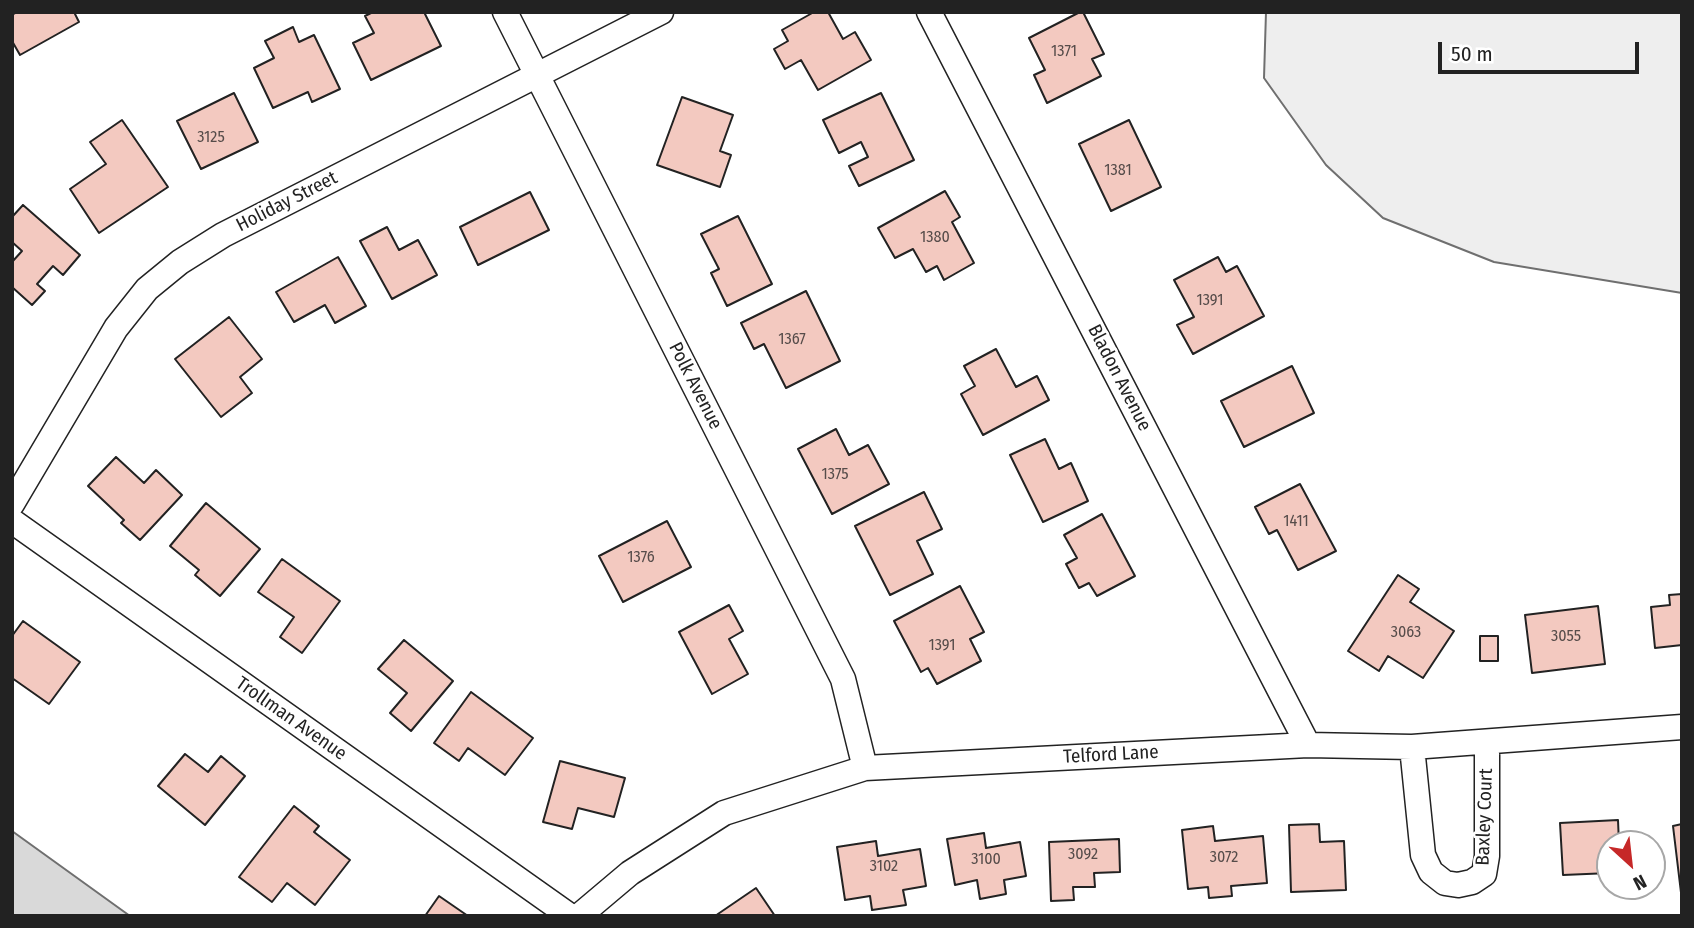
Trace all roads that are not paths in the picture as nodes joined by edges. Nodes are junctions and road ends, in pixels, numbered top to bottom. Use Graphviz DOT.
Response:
graph roads {
  1 [pos="505,12"];
  2 [pos="661,12"];
  3 [pos="929,12"];
  4 [pos="538,73"];
  5 [pos="12,505"];
  6 [pos="12,521"];
  7 [pos="1682,727"];
  8 [pos="1487,742"];
  9 [pos="1308,745"];
  10 [pos="1412,747"];
  11 [pos="865,768"];
  12 [pos="570,916"];
  13 [pos="579,916"];
  1 -- 4 [label="street, Polk Avenue"];
  2 -- 4 [label="street, Holiday Street"];
  3 -- 9 [label="street, Bladon Avenue"];
  4 -- 5 [label="street, Holiday Street"];
  4 -- 11 [label="street, Polk Avenue"];
  6 -- 12 [label="street, Trollman Avenue"];
  7 -- 8 [label="street, Telford Lane"];
  8 -- 10 [label="street, Telford Lane"];
  8 -- 10 [label="street, Baxley Court"];
  9 -- 10 [label="street, Telford Lane"];
  9 -- 11 [label="street, Telford Lane"];
  11 -- 13 [label="street, Telford Lane"];
}
